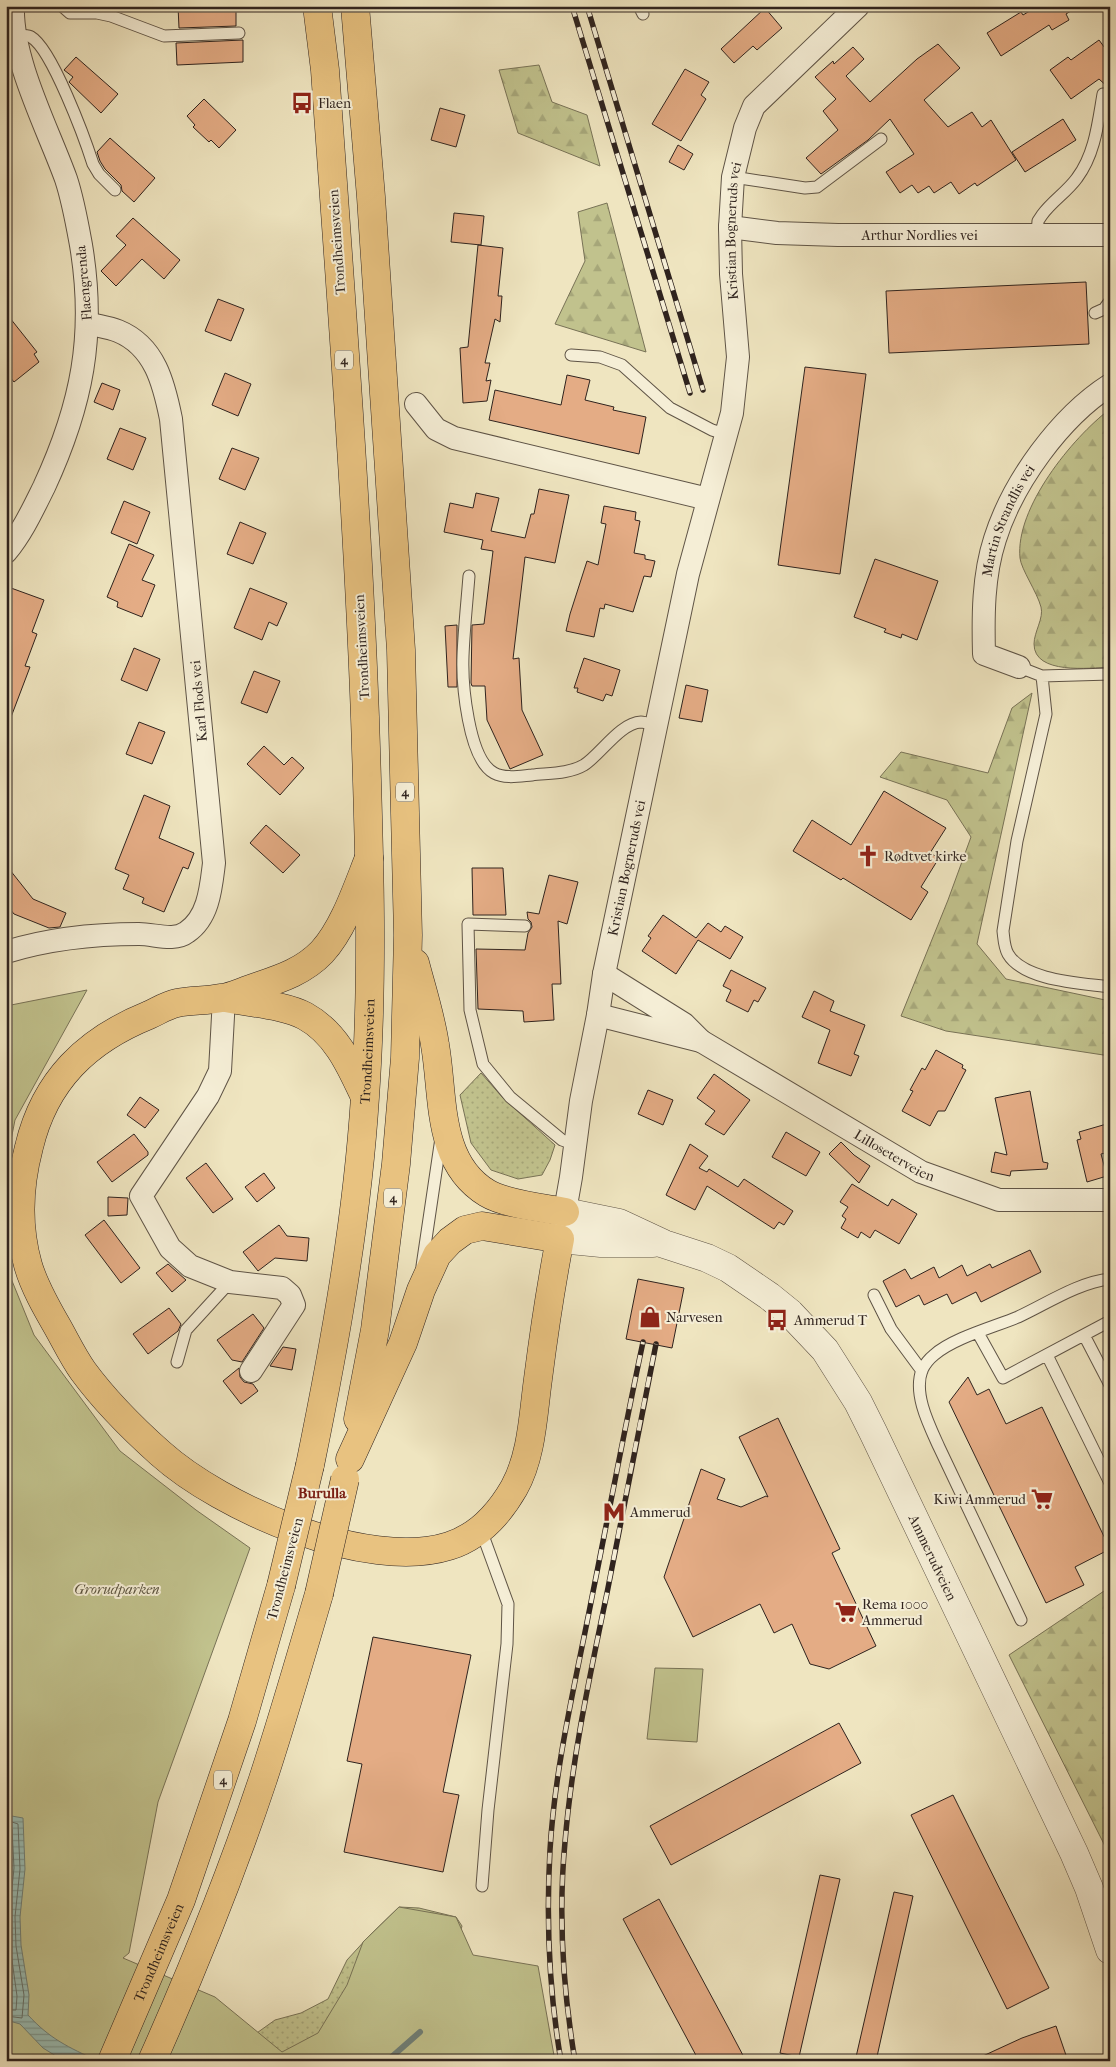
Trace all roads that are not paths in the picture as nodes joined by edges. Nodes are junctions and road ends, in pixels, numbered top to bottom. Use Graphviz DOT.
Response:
graph roads {
  1 [pos="13,6"];
  2 [pos="62,6"];
  3 [pos="317,6"];
  4 [pos="355,6"];
  5 [pos="858,6"];
  6 [pos="111,11"];
  7 [pos="240,33"];
  8 [pos="16,36"];
  9 [pos="1103,94"];
  10 [pos="881,139"];
  11 [pos="734,177"];
  12 [pos="115,190"];
  13 [pos="730,227"];
  14 [pos="1037,234"];
  15 [pos="1110,234"];
  16 [pos="1110,301"];
  17 [pos="1095,313"];
  18 [pos="87,323"];
  19 [pos="571,354"];
  20 [pos="1110,385"];
  21 [pos="416,404"];
  22 [pos="728,435"];
  23 [pos="708,499"];
  24 [pos="6,552"];
  25 [pos="469,576"];
  26 [pos="1019,667"];
  27 [pos="1110,674"];
  28 [pos="1042,676"];
  29 [pos="656,726"];
  30 [pos="369,858"];
  31 [pos="524,926"];
  32 [pos="408,935"];
  33 [pos="6,952"];
  34 [pos="604,974"];
  35 [pos="1110,987"];
  36 [pos="224,998"];
  37 [pos="598,1015"];
  38 [pos="702,1041"];
  39 [pos="365,1097"];
  40 [pos="443,1117"];
  41 [pos="576,1145"];
  42 [pos="1110,1200"];
  43 [pos="565,1212"];
  44 [pos="560,1239"];
  45 [pos="664,1244"];
  46 [pos="1110,1279"];
  47 [pos="230,1282"];
  48 [pos="421,1290"];
  49 [pos="874,1295"];
  50 [pos="1110,1321"];
  51 [pos="978,1333"];
  52 [pos="1084,1335"];
  53 [pos="1047,1355"];
  54 [pos="177,1362"];
  55 [pos="251,1371"];
  56 [pos="922,1371"];
  57 [pos="1110,1385"];
  58 [pos="348,1469"];
  59 [pos="1110,1484"];
  60 [pos="481,1530"];
  61 [pos="1021,1620"];
  62 [pos="482,1886"];
  63 [pos="1110,1950"];
  64 [pos="112,2061"];
  65 [pos="152,2061"];
  1 -- 8 [label="street, Flaengrenda"];
  2 -- 6 [label="lane"];
  3 -- 30 [label="highway, Trondheimsveien / 4"];
  4 -- 32 [label="highway, 4"];
  5 -- 11 [label="street, Kristian Bogneruds vei"];
  6 -- 7 [label="lane"];
  8 -- 12 [label="lane"];
  8 -- 18 [label="street, Flaengrenda"];
  9 -- 14 [label="lane"];
  10 -- 11 [label="lane"];
  11 -- 13 [label="street, Kristian Bogneruds vei"];
  13 -- 14 [label="street, Arthur Nordlies vei"];
  13 -- 22 [label="street, Kristian Bogneruds vei"];
  14 -- 15 [label="street, Arthur Nordlies vei"];
  16 -- 17 [label="lane"];
  18 -- 24 [label="street, Flaengrenda"];
  18 -- 33 [label="street, Karl Flods vei"];
  19 -- 22 [label="lane"];
  20 -- 26 [label="street, Martin Strandlis vei"];
  21 -- 23 [label="street"];
  22 -- 23 [label="street, Kristian Bogneruds vei"];
  23 -- 29 [label="street, Kristian Bogneruds vei"];
  25 -- 29 [label="lane"];
  26 -- 28 [label="lane"];
  27 -- 28 [label="lane"];
  28 -- 35 [label="lane"];
  29 -- 34 [label="street, Kristian Bogneruds vei"];
  30 -- 36 [label="highway"];
  30 -- 39 [label="highway, Trondheimsveien / 4"];
  31 -- 41 [label="lane"];
  32 -- 40 [label="highway"];
  32 -- 58 [label="highway, 4"];
  34 -- 37 [label="street, Kristian Bogneruds vei"];
  34 -- 38 [label="street, Lilloseterveien"];
  36 -- 39 [label="highway"];
  36 -- 47 [label="street"];
  36 -- 60 [label="highway"];
  37 -- 38 [label="street, Lilloseterveien"];
  37 -- 41 [label="street, Kristian Bogneruds vei"];
  38 -- 42 [label="street, Lilloseterveien"];
  39 -- 64 [label="highway, Trondheimsveien / 4, bridge"];
  40 -- 43 [label="highway"];
  40 -- 48 [label="lane"];
  41 -- 43 [label="street, Kristian Bogneruds vei"];
  43 -- 44 [label="street, Kristian Bogneruds vei"];
  43 -- 45 [label="street, Ammerudveien"];
  44 -- 45 [label="street, Ammerudveien"];
  44 -- 48 [label="highway"];
  44 -- 60 [label="highway"];
  45 -- 63 [label="street, Ammerudveien"];
  46 -- 51 [label="lane"];
  47 -- 54 [label="lane"];
  47 -- 55 [label="street"];
  48 -- 58 [label="highway"];
  49 -- 56 [label="lane"];
  50 -- 52 [label="lane"];
  51 -- 53 [label="lane"];
  51 -- 56 [label="lane"];
  52 -- 53 [label="lane"];
  52 -- 57 [label="lane"];
  53 -- 59 [label="lane"];
  56 -- 61 [label="lane"];
  58 -- 65 [label="highway, 4, bridge"];
  60 -- 62 [label="lane"];
}
